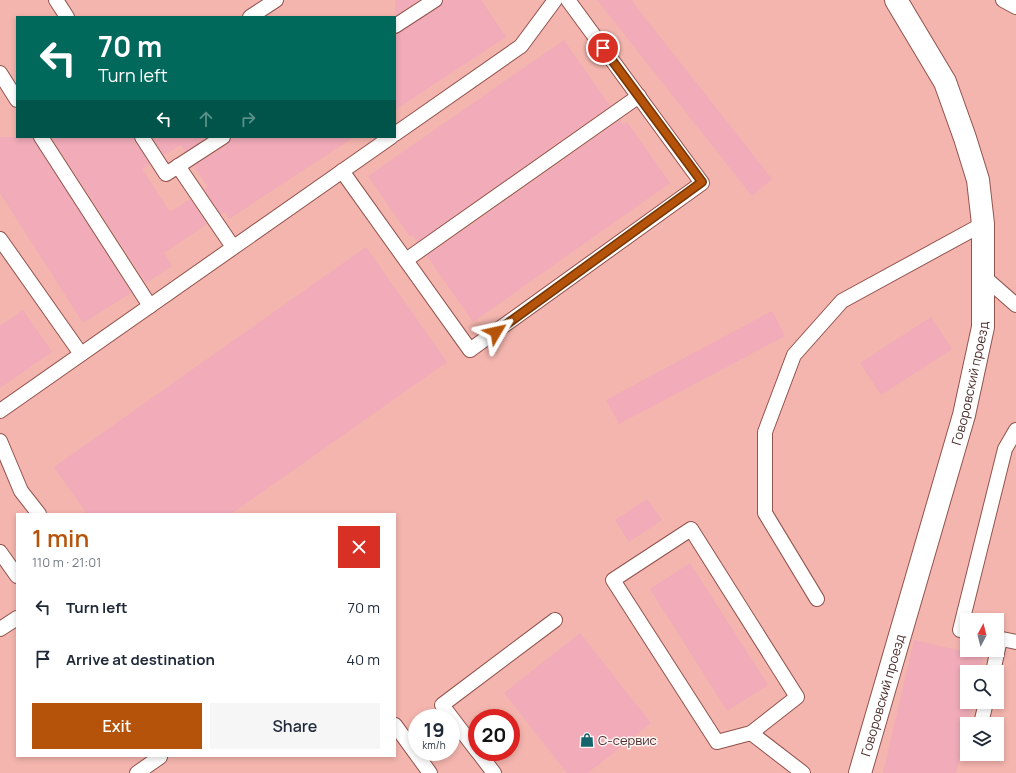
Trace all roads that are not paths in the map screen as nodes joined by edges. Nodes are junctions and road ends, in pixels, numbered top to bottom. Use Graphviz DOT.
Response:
graph roads {
  1 [pos="56,0"];
  2 [pos="276,0"];
  3 [pos="435,0"];
  4 [pos="555,0"];
  5 [pos="568,0"];
  6 [pos="896,0"];
  7 [pos="1003,0"];
  8 [pos="1016,8"];
  9 [pos="66,16"];
  10 [pos="252,16"];
  11 [pos="396,25"];
  12 [pos="0,73"];
  13 [pos="639,96"];
  14 [pos="16,98"];
  15 [pos="396,133"];
  16 [pos="42,138"];
  17 [pos="143,138"];
  18 [pos="221,138"];
  19 [pos="389,138"];
  20 [pos="178,166"];
  21 [pos="342,171"];
  22 [pos="983,224"];
  23 [pos="0,239"];
  24 [pos="233,247"];
  25 [pos="406,260"];
  26 [pos="984,276"];
  27 [pos="1016,305"];
  28 [pos="150,306"];
  29 [pos="81,354"];
  30 [pos="0,411"];
  31 [pos="1016,430"];
  32 [pos="0,441"];
  33 [pos="38,513"];
  34 [pos="0,552"];
  35 [pos="16,575"];
  36 [pos="817,599"];
  37 [pos="964,613"];
  38 [pos="16,619"];
  39 [pos="555,620"];
  40 [pos="0,630"];
  41 [pos="1004,639"];
  42 [pos="1016,642"];
  43 [pos="396,726"];
  44 [pos="751,733"];
  45 [pos="468,740"];
  46 [pos="160,757"];
  47 [pos="484,761"];
  48 [pos="137,773"];
  49 [pos="430,773"];
  50 [pos="494,773"];
  51 [pos="803,773"];
  52 [pos="860,773"];
  1 -- 9 [label="lane"];
  2 -- 10 [label="lane"];
  3 -- 11 [label="lane"];
  4 -- 15 [label="lane"];
  5 -- 13 [label="lane"];
  6 -- 22 [label="street, Говоровский проезд"];
  7 -- 8 [label="lane"];
  12 -- 14 [label="lane"];
  13 -- 25 [label="lane"];
  13 -- 25 [label="lane"];
  16 -- 28 [label="lane"];
  17 -- 20 [label="lane"];
  18 -- 20 [label="lane"];
  19 -- 21 [label="lane"];
  20 -- 24 [label="lane"];
  21 -- 24 [label="lane"];
  21 -- 25 [label="lane"];
  22 -- 26 [label="street, Говоровский проезд"];
  22 -- 36 [label="lane"];
  23 -- 29 [label="lane"];
  24 -- 28 [label="lane"];
  26 -- 27 [label="lane"];
  26 -- 52 [label="street, Говоровский проезд"];
  28 -- 29 [label="lane"];
  29 -- 30 [label="lane"];
  31 -- 37 [label="lane"];
  32 -- 33 [label="lane"];
  34 -- 35 [label="lane"];
  38 -- 40 [label="lane"];
  39 -- 45 [label="lane"];
  41 -- 42 [label="lane"];
  43 -- 49 [label="lane"];
  44 -- 44 [label="lane"];
  44 -- 51 [label="lane"];
  46 -- 48 [label="lane"];
  47 -- 50 [label="lane"];
}
